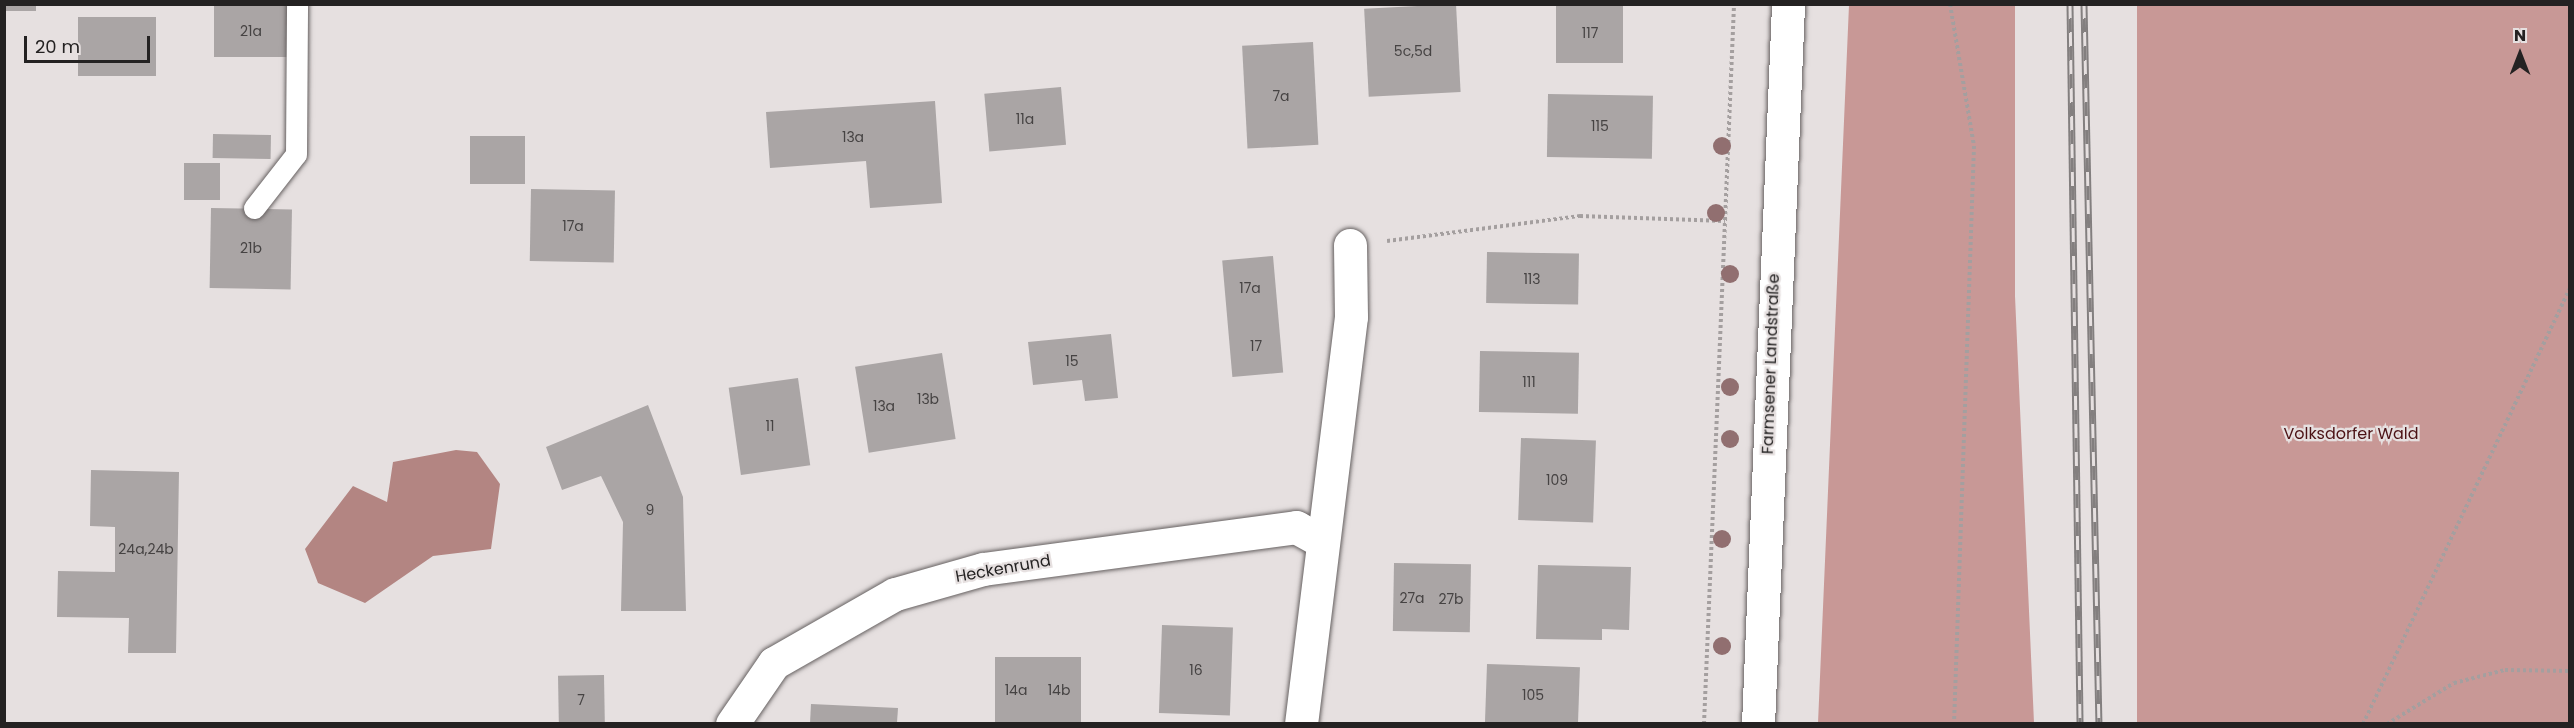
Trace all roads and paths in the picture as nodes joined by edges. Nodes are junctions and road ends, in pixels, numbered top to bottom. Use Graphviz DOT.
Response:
graph roads {
  1 [pos="297,4"];
  2 [pos="1734,4"];
  3 [pos="1788,4"];
  4 [pos="1950,4"];
  5 [pos="254,208"];
  6 [pos="1725,222"];
  7 [pos="1350,245"];
  8 [pos="2570,288"];
  9 [pos="1321,541"];
  10 [pos="2570,671"];
  11 [pos="732,723"];
  12 [pos="1300,723"];
  13 [pos="1704,723"];
  14 [pos="1758,723"];
  15 [pos="1954,723"];
  16 [pos="2363,723"];
  17 [pos="2387,723"];
  1 -- 5 [label="lane"];
  2 -- 6 [label="path"];
  3 -- 14 [label="street, Farmsener Landstraße"];
  4 -- 15 [label="path"];
  6 -- 7 [label="path"];
  6 -- 13 [label="path"];
  7 -- 9 [label="street"];
  8 -- 16 [label="path"];
  9 -- 11 [label="street, Heckenrund"];
  9 -- 12 [label="street"];
  10 -- 17 [label="path"];
}
